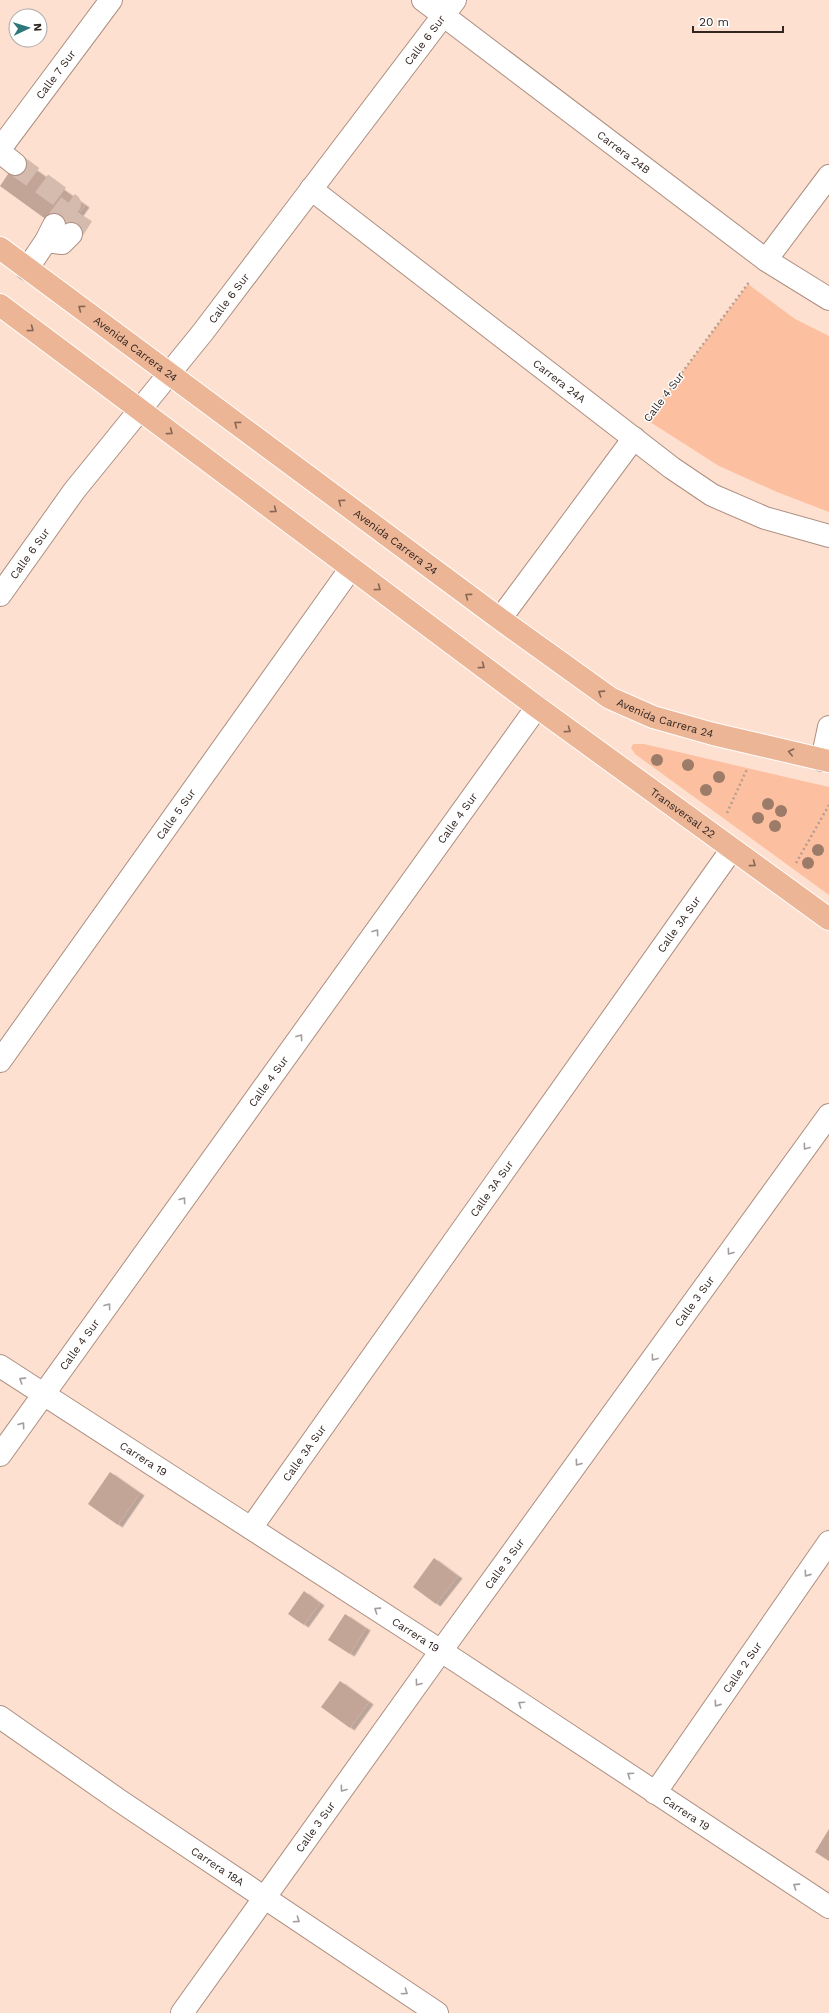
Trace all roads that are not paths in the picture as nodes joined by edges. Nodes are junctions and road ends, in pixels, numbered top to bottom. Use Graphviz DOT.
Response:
graph roads {
  1 [pos="111,0"];
  2 [pos="423,0"];
  3 [pos="449,8"];
  4 [pos="0,149"];
  5 [pos="829,176"];
  6 [pos="311,189"];
  7 [pos="57,233"];
  8 [pos="0,248"];
  9 [pos="766,260"];
  10 [pos="27,269"];
  11 [pos="829,299"];
  12 [pos="0,305"];
  13 [pos="168,374"];
  14 [pos="139,409"];
  15 [pos="634,438"];
  16 [pos="829,536"];
  17 [pos="351,568"];
  18 [pos="0,595"];
  19 [pos="500,619"];
  20 [pos="537,707"];
  21 [pos="829,727"];
  22 [pos="825,760"];
  23 [pos="732,849"];
  24 [pos="829,919"];
  25 [pos="0,1061"];
  26 [pos="829,1115"];
  27 [pos="0,1366"];
  28 [pos="44,1394"];
  29 [pos="0,1455"];
  30 [pos="251,1528"];
  31 [pos="829,1542"];
  32 [pos="441,1651"];
  33 [pos="0,1717"];
  34 [pos="655,1792"];
  35 [pos="265,1898"];
  36 [pos="829,1907"];
  37 [pos="182,2013"];
  38 [pos="437,2013"];
  1 -- 4 [label="street, Calle 7 Sur"];
  2 -- 3 [label="street, Carrera 24B"];
  3 -- 6 [label="street, Calle 6 Sur"];
  3 -- 9 [label="street, Carrera 24B"];
  5 -- 9 [label="street"];
  6 -- 13 [label="street, Calle 6 Sur"];
  6 -- 15 [label="street, Carrera 24A"];
  7 -- 10 [label="street"];
  8 -- 10 [label="main road, Avenida Carrera 24"];
  9 -- 11 [label="street, Carrera 24B"];
  13 -- 10 [label="main road, Avenida Carrera 24, one-way"];
  12 -- 14 [label="main road, one-way"];
  13 -- 14 [label="street, Calle 6 Sur"];
  19 -- 13 [label="main road, Avenida Carrera 24, one-way"];
  14 -- 17 [label="main road, one-way"];
  14 -- 18 [label="street, Calle 6 Sur"];
  15 -- 16 [label="street, Carrera 24A"];
  15 -- 19 [label="street"];
  17 -- 20 [label="main road, one-way"];
  17 -- 25 [label="street, Calle 5 Sur"];
  22 -- 19 [label="main road, Avenida Carrera 24, one-way"];
  20 -- 23 [label="main road, Transversal 22, one-way"];
  28 -- 20 [label="street, Calle 4 Sur, one-way"];
  21 -- 22 [label="street"];
  23 -- 24 [label="main road, Transversal 22, one-way"];
  23 -- 30 [label="street, Calle 3A Sur"];
  26 -- 32 [label="street, Calle 3 Sur, one-way"];
  28 -- 27 [label="street, Carrera 19, one-way"];
  29 -- 28 [label="street, Calle 4 Sur, one-way"];
  28 -- 30 [label="street, Carrera 19"];
  32 -- 30 [label="street, Carrera 19, one-way"];
  31 -- 34 [label="street, Calle 2 Sur, one-way"];
  34 -- 32 [label="street, Carrera 19, one-way"];
  32 -- 35 [label="street, Calle 3 Sur, one-way"];
  33 -- 35 [label="street, Carrera 18A"];
  36 -- 34 [label="street, Carrera 19, one-way"];
  35 -- 37 [label="street, Calle 3 Sur"];
  35 -- 38 [label="street, Carrera 18A, one-way"];
}
